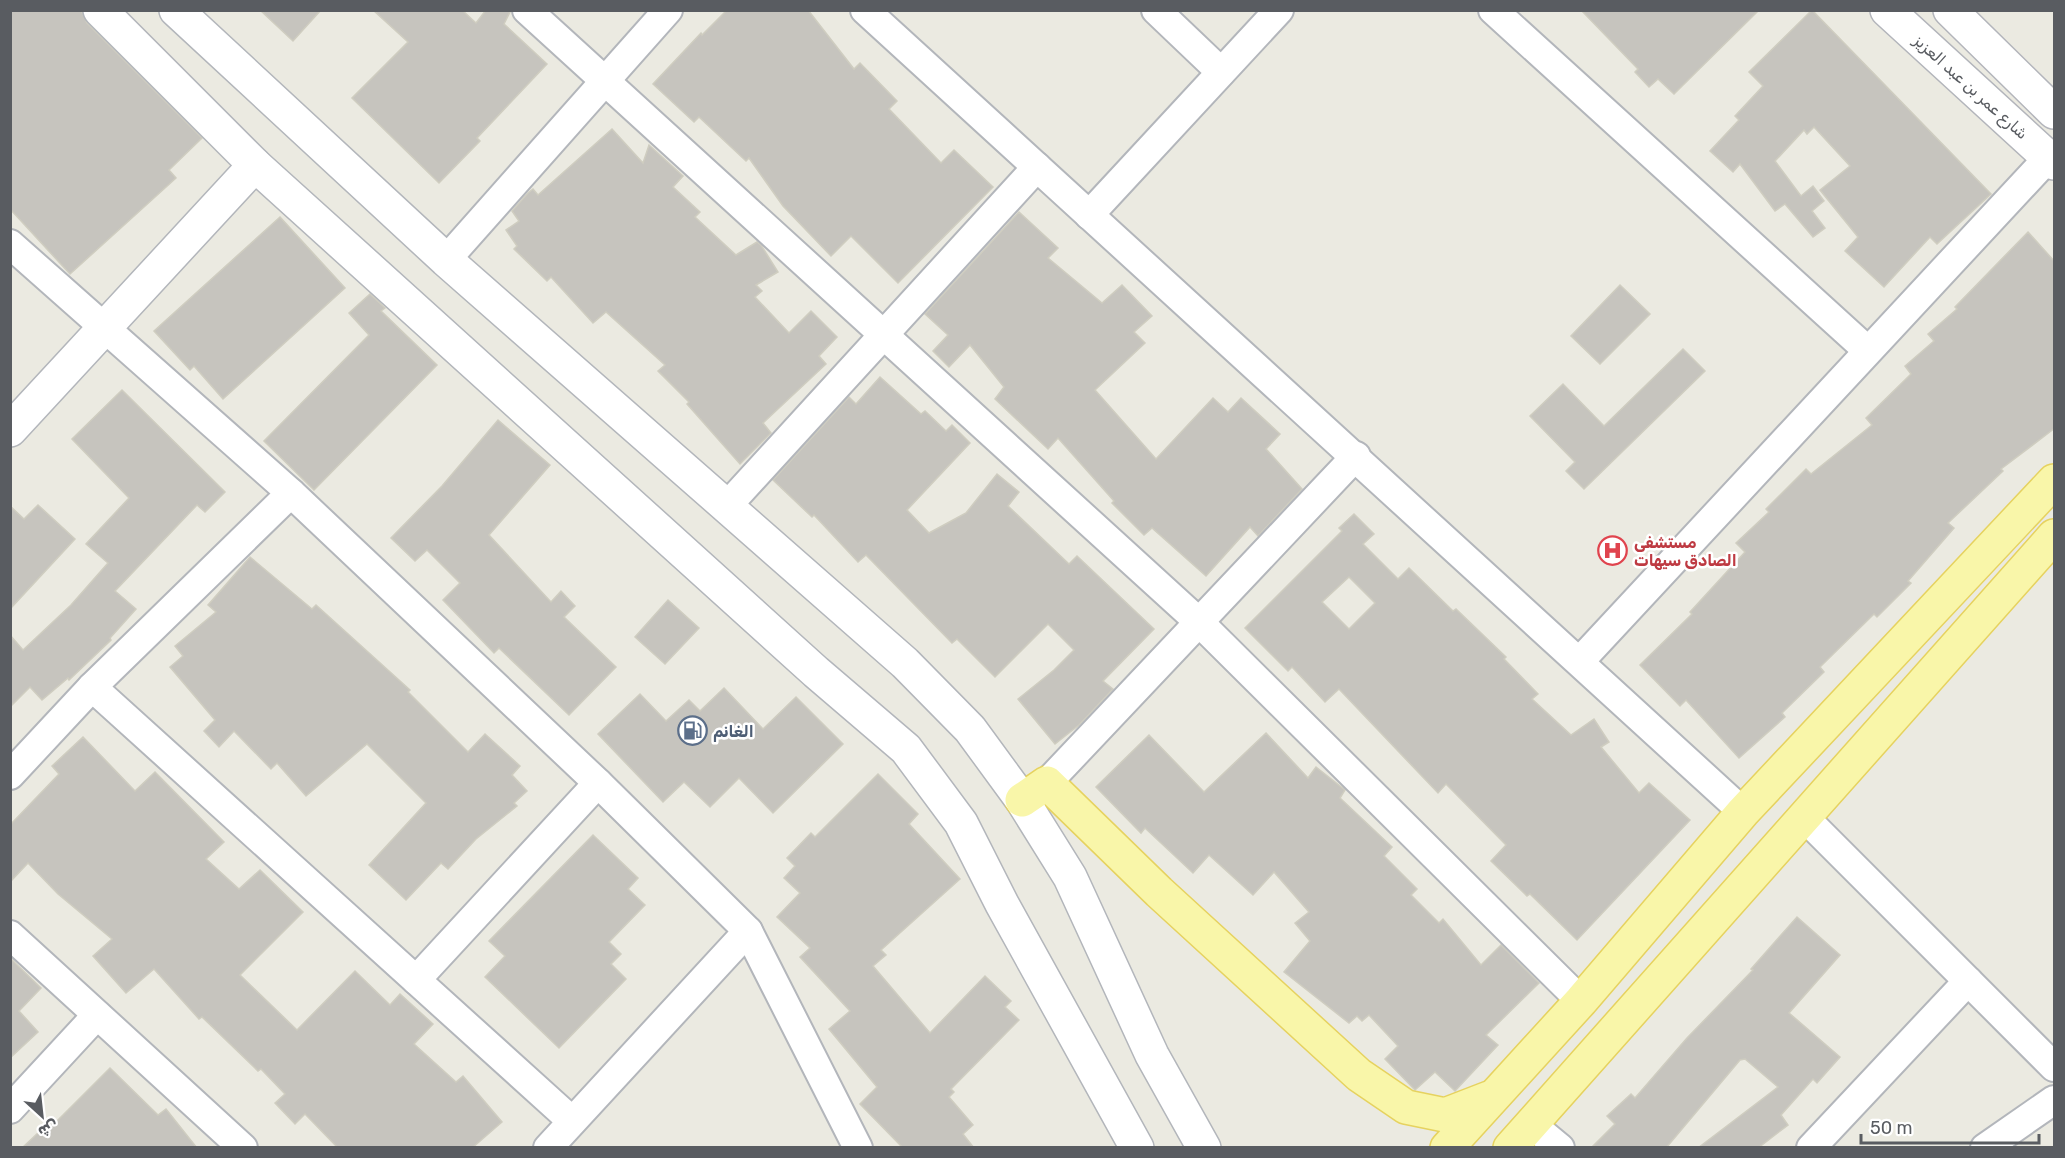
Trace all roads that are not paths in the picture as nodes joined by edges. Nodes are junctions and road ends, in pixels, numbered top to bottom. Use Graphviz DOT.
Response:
graph roads {
  1 [pos="100,10"];
  2 [pos="176,10"];
  3 [pos="527,10"];
  4 [pos="668,10"];
  5 [pos="865,10"];
  6 [pos="1156,10"];
  7 [pos="1279,10"];
  8 [pos="1493,10"];
  9 [pos="1887,10"];
  10 [pos="1950,10"];
  11 [pos="1221,72"];
  12 [pos="606,81"];
  13 [pos="2055,112"];
  14 [pos="2051,160"];
  15 [pos="255,165"];
  16 [pos="1037,167"];
  17 [pos="1089,215"];
  18 [pos="10,244"];
  19 [pos="446,260"];
  20 [pos="106,329"];
  21 [pos="883,333"];
  22 [pos="1867,350"];
  23 [pos="10,429"];
  24 [pos="1356,456"];
  25 [pos="2055,481"];
  26 [pos="291,493"];
  27 [pos="727,506"];
  28 [pos="2055,536"];
  29 [pos="1199,622"];
  30 [pos="1580,661"];
  31 [pos="92,687"];
  32 [pos="10,775"];
  33 [pos="598,783"];
  34 [pos="1035,792"];
  35 [pos="1743,812"];
  36 [pos="1804,817"];
  37 [pos="748,931"];
  38 [pos="10,935"];
  39 [pos="416,980"];
  40 [pos="1968,981"];
  41 [pos="1581,1001"];
  42 [pos="97,1015"];
  43 [pos="2055,1067"];
  44 [pos="1496,1096"];
  45 [pos="2055,1100"];
  46 [pos="10,1109"];
  47 [pos="572,1122"];
  48 [pos="1521,1136"];
  49 [pos="852,1144"];
  50 [pos="243,1148"];
  51 [pos="548,1148"];
  52 [pos="1137,1148"];
  53 [pos="1204,1148"];
  54 [pos="1447,1148"];
  55 [pos="1560,1148"];
  56 [pos="1811,1148"];
  57 [pos="1985,1148"];
  1 -- 15 [label="street"];
  2 -- 19 [label="street"];
  3 -- 12 [label="street"];
  4 -- 12 [label="street"];
  5 -- 16 [label="street"];
  6 -- 11 [label="street"];
  7 -- 11 [label="street"];
  8 -- 22 [label="street"];
  9 -- 14 [label="street, شارع عمر بن عبد العزيز"];
  10 -- 13 [label="street"];
  11 -- 17 [label="street"];
  12 -- 19 [label="street"];
  12 -- 21 [label="street"];
  14 -- 22 [label="street"];
  15 -- 20 [label="street"];
  15 -- 52 [label="street"];
  16 -- 17 [label="street"];
  16 -- 21 [label="street"];
  17 -- 24 [label="street"];
  18 -- 20 [label="street"];
  19 -- 27 [label="street"];
  20 -- 23 [label="street"];
  20 -- 26 [label="street"];
  21 -- 27 [label="street"];
  21 -- 29 [label="street"];
  22 -- 30 [label="street"];
  24 -- 29 [label="street"];
  24 -- 30 [label="street"];
  25 -- 35 [label="main road"];
  26 -- 31 [label="street"];
  26 -- 33 [label="street"];
  27 -- 34 [label="street"];
  28 -- 36 [label="main road"];
  29 -- 34 [label="street"];
  29 -- 41 [label="street"];
  30 -- 35 [label="street"];
  31 -- 32 [label="street"];
  31 -- 39 [label="street"];
  33 -- 37 [label="street"];
  33 -- 39 [label="street"];
  34 -- 44 [label="main road"];
  34 -- 53 [label="street"];
  35 -- 41 [label="main road"];
  36 -- 40 [label="street"];
  36 -- 48 [label="main road"];
  37 -- 47 [label="street"];
  37 -- 49 [label="street"];
  38 -- 42 [label="street"];
  39 -- 47 [label="street"];
  40 -- 43 [label="street"];
  40 -- 56 [label="street"];
  41 -- 44 [label="main road"];
  42 -- 46 [label="street"];
  42 -- 50 [label="street"];
  44 -- 54 [label="main road"];
  45 -- 57 [label="street"];
  47 -- 51 [label="street"];
  48 -- 55 [label="street"];
}
